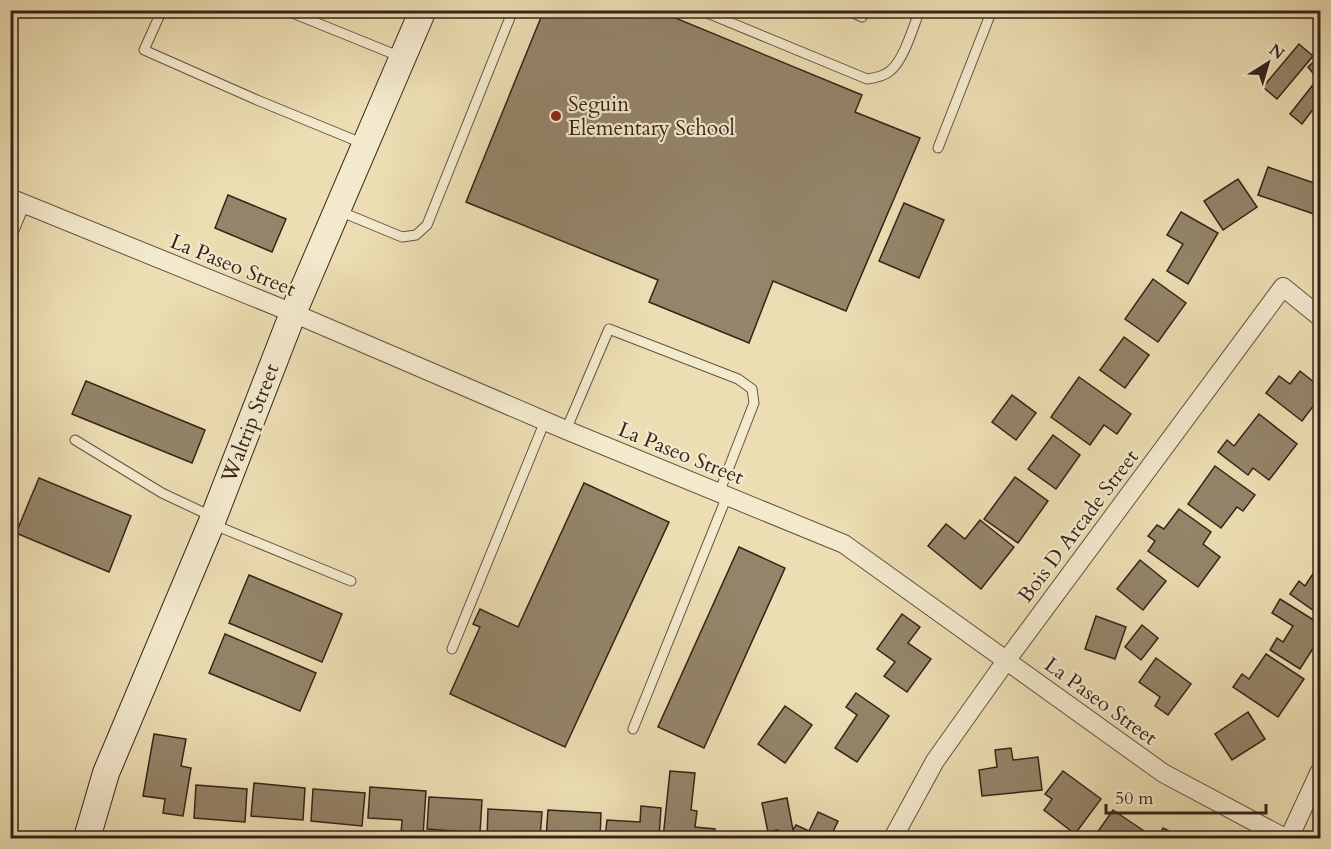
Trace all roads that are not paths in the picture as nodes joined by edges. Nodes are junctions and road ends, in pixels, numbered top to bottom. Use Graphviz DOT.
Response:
graph roads {
  1 [pos="162,10"];
  2 [pos="285,10"];
  3 [pos="423,10"];
  4 [pos="513,10"];
  5 [pos="700,10"];
  6 [pos="847,10"];
  7 [pos="864,10"];
  8 [pos="920,10"];
  9 [pos="992,10"];
  10 [pos="404,58"];
  11 [pos="366,145"];
  12 [pos="938,148"];
  13 [pos="18,201"];
  14 [pos="338,211"];
  15 [pos="10,240"];
  16 [pos="293,314"];
  17 [pos="1320,317"];
  18 [pos="545,421"];
  19 [pos="566,430"];
  20 [pos="75,440"];
  21 [pos="723,494"];
  22 [pos="212,521"];
  23 [pos="351,581"];
  24 [pos="452,649"];
  25 [pos="1006,661"];
  26 [pos="633,729"];
  27 [pos="1320,771"];
  28 [pos="87,838"];
  29 [pos="893,838"];
  30 [pos="1287,838"];
  1 -- 11 [label="lane"];
  2 -- 10 [label="lane"];
  3 -- 10 [label="street, Waltrip Street"];
  4 -- 14 [label="lane"];
  5 -- 8 [label="lane"];
  6 -- 7 [label="lane"];
  9 -- 12 [label="lane"];
  10 -- 11 [label="street, Waltrip Street"];
  11 -- 14 [label="street, Waltrip Street"];
  13 -- 15 [label="lane"];
  13 -- 16 [label="street, La Paseo Street"];
  14 -- 16 [label="street, Waltrip Street"];
  16 -- 18 [label="street, La Paseo Street"];
  16 -- 22 [label="street, Waltrip Street"];
  17 -- 25 [label="street, Bois D Arcade Street"];
  18 -- 19 [label="street, La Paseo Street"];
  18 -- 24 [label="lane"];
  19 -- 21 [label="street, La Paseo Street"];
  19 -- 21 [label="lane"];
  20 -- 22 [label="lane"];
  21 -- 25 [label="street, La Paseo Street"];
  21 -- 26 [label="lane"];
  22 -- 23 [label="lane"];
  22 -- 28 [label="street, Waltrip Street"];
  25 -- 29 [label="street, Bois D Arcade Street"];
  25 -- 30 [label="street, La Paseo Street"];
  27 -- 30 [label="street"];
}
